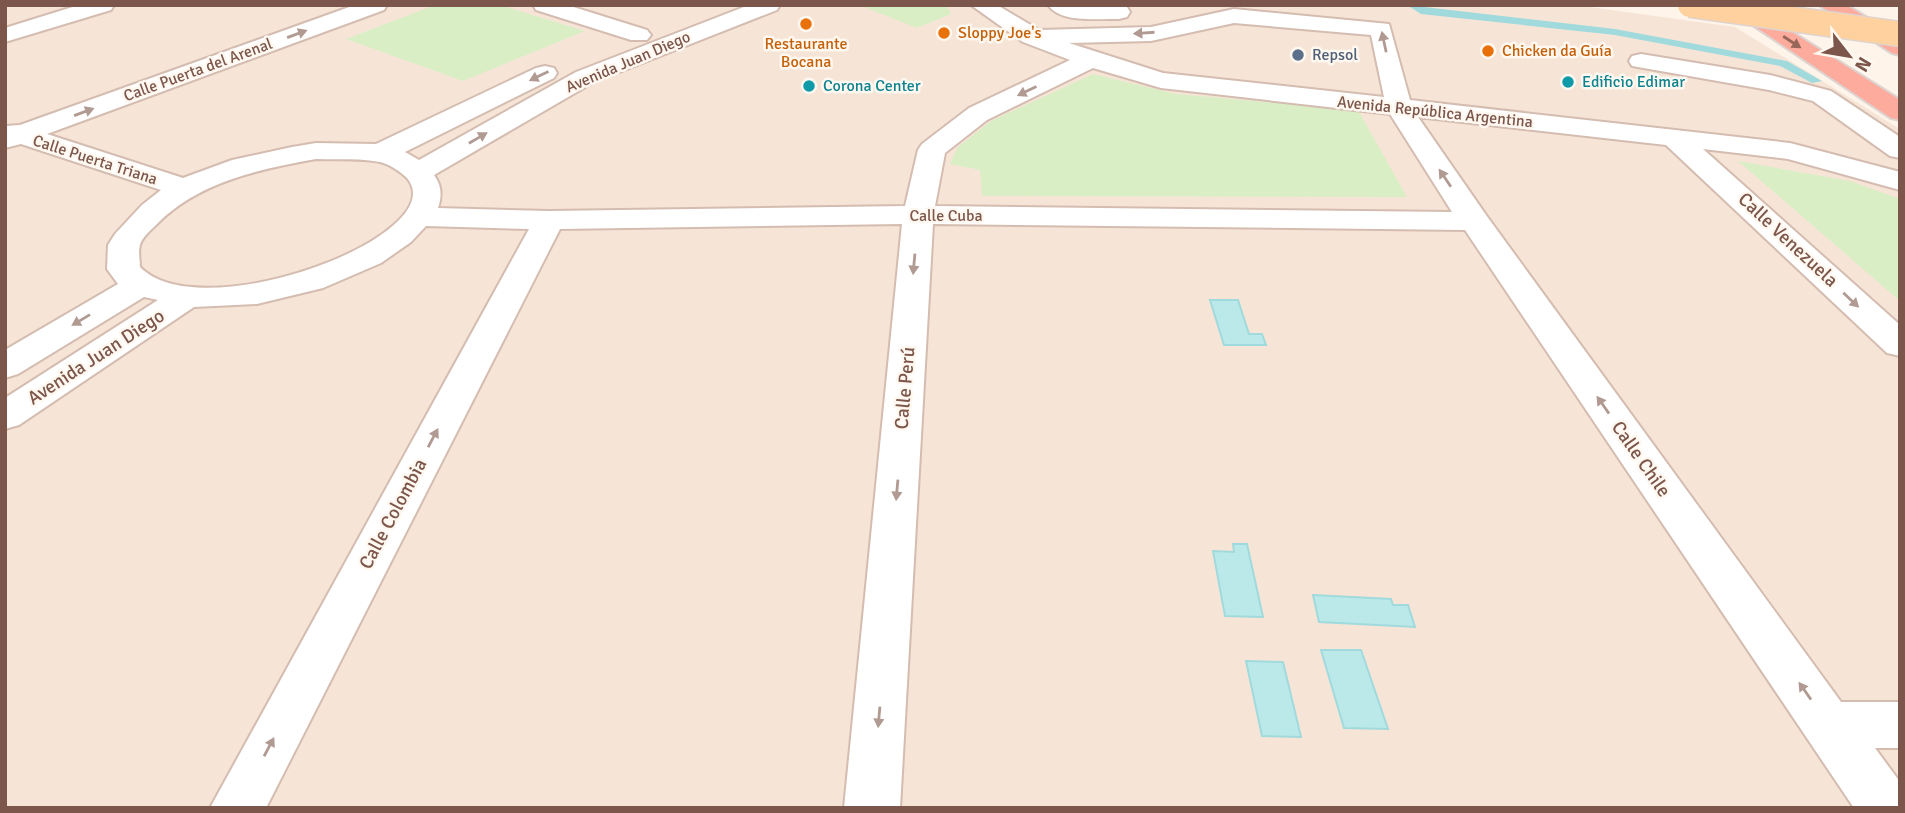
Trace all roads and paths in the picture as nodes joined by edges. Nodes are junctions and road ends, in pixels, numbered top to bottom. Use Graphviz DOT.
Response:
graph roads {
  1 [pos="103,5"];
  2 [pos="376,5"];
  3 [pos="544,5"];
  4 [pos="716,5"];
  5 [pos="769,5"];
  6 [pos="982,5"];
  7 [pos="1059,5"];
  8 [pos="1690,5"];
  9 [pos="1734,5"];
  10 [pos="1830,5"];
  11 [pos="1234,16"];
  12 [pos="1900,34"];
  13 [pos="5,35"];
  14 [pos="639,35"];
  15 [pos="1031,37"];
  16 [pos="1900,48"];
  17 [pos="1088,61"];
  18 [pos="1641,61"];
  19 [pos="1399,108"];
  20 [pos="1900,111"];
  21 [pos="10,134"];
  22 [pos="1674,138"];
  23 [pos="1900,150"];
  24 [pos="379,154"];
  25 [pos="419,172"];
  26 [pos="1900,181"];
  27 [pos="186,189"];
  28 [pos="918,215"];
  29 [pos="418,217"];
  30 [pos="549,220"];
  31 [pos="1474,221"];
  32 [pos="139,285"];
  33 [pos="186,298"];
  34 [pos="1900,345"];
  35 [pos="5,366"];
  36 [pos="5,415"];
  37 [pos="1828,725"];
  38 [pos="1900,725"];
  39 [pos="237,808"];
  40 [pos="872,808"];
  41 [pos="1886,808"];
  1 -- 13 [label="street"];
  21 -- 2 [label="street, Calle Puerta del Arenal, one-way"];
  3 -- 14 [label="street"];
  4 -- 14 [label="street, Avenida Juan Diego"];
  25 -- 5 [label="street, Avenida Juan Diego, one-way"];
  6 -- 15 [label="street, Avenida República Argentina"];
  7 -- 11 [label="street"];
  8 -- 12 [label="main road, bridge"];
  9 -- 20 [label="highway, one-way"];
  10 -- 16 [label="highway"];
  11 -- 15 [label="street, one-way"];
  19 -- 11 [label="street, one-way"];
  14 -- 24 [label="street, Avenida Juan Diego, one-way"];
  15 -- 17 [label="street, Avenida República Argentina"];
  17 -- 19 [label="street, Avenida República Argentina"];
  17 -- 28 [label="street, Calle Perú, one-way"];
  18 -- 23 [label="street"];
  19 -- 22 [label="street, Avenida República Argentina"];
  31 -- 19 [label="street, Calle Chile, one-way"];
  21 -- 27 [label="street, Calle Puerta Triana"];
  22 -- 26 [label="street, Avenida República Argentina"];
  22 -- 34 [label="street, Calle Venezuela, one-way"];
  24 -- 25 [label="street"];
  24 -- 27 [label="street"];
  25 -- 29 [label="street"];
  27 -- 32 [label="street"];
  28 -- 30 [label="street, Calle Cuba"];
  28 -- 31 [label="street, Calle Cuba"];
  28 -- 40 [label="street, Calle Perú, one-way"];
  29 -- 30 [label="street, Calle Cuba"];
  29 -- 33 [label="street"];
  39 -- 30 [label="street, Calle Colombia, one-way"];
  37 -- 31 [label="street, Calle Chile, one-way"];
  32 -- 33 [label="street"];
  32 -- 35 [label="street, Avenida Juan Diego, one-way"];
  33 -- 36 [label="street, Avenida Juan Diego"];
  37 -- 38 [label="street"];
  37 -- 41 [label="street, Calle Chile"];
}
